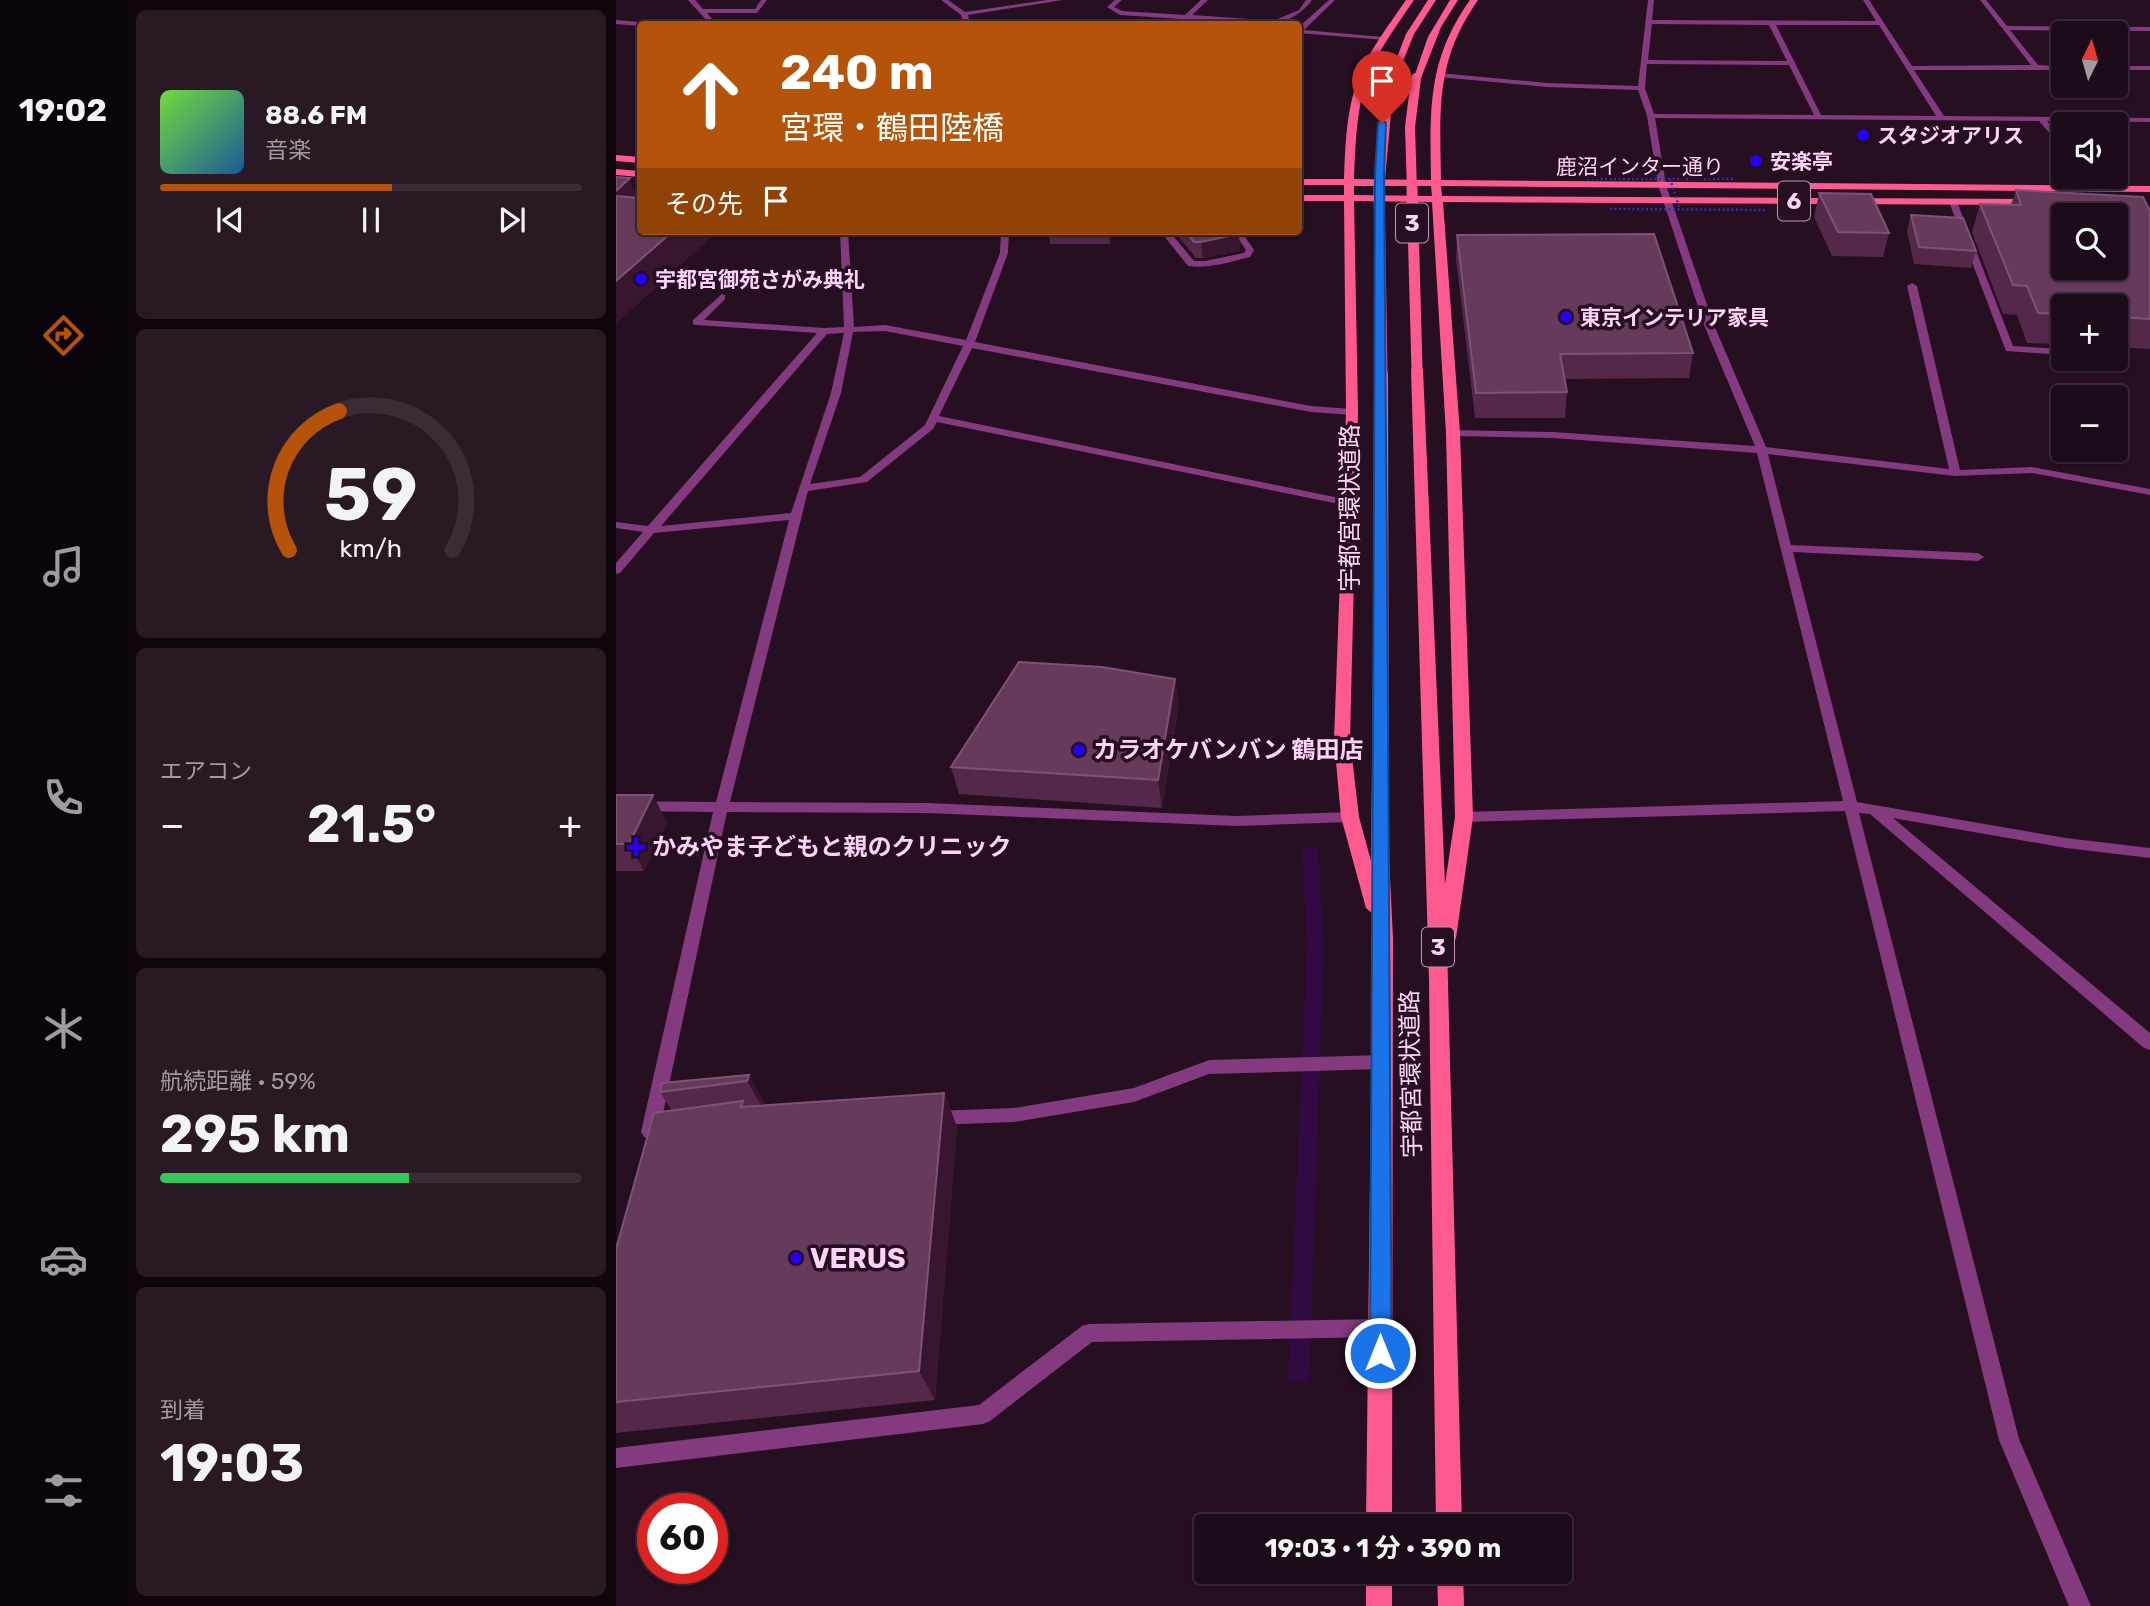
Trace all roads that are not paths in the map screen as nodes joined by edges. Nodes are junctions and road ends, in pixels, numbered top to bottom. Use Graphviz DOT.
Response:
graph roads {
  1 [pos="691,0"];
  2 [pos="764,0"];
  3 [pos="944,0"];
  4 [pos="1059,0"];
  5 [pos="1119,0"];
  6 [pos="1205,0"];
  7 [pos="1309,0"];
  8 [pos="1332,0"];
  9 [pos="1410,0"];
  10 [pos="1432,0"];
  11 [pos="1454,0"];
  12 [pos="1474,0"];
  13 [pos="1651,0"];
  14 [pos="1866,0"];
  15 [pos="1983,0"];
  16 [pos="701,11"];
  17 [pos="964,14"];
  18 [pos="1187,17"];
  19 [pos="710,21"];
  20 [pos="966,21"];
  21 [pos="1249,21"];
  22 [pos="1276,21"];
  23 [pos="1648,22"];
  24 [pos="616,23"];
  25 [pos="1772,23"];
  26 [pos="1881,23"];
  27 [pos="637,24"];
  28 [pos="1302,27"];
  29 [pos="2007,28"];
  30 [pos="2150,29"];
  31 [pos="1302,31"];
  32 [pos="1383,38"];
  33 [pos="1645,62"];
  34 [pos="1792,63"];
  35 [pos="1909,68"];
  36 [pos="2036,68"];
  37 [pos="2051,68"];
  38 [pos="2128,68"];
  39 [pos="2150,68"];
  40 [pos="1439,75"];
  41 [pos="1641,88"];
  42 [pos="1650,117"];
  43 [pos="1819,118"];
  44 [pos="1942,119"];
  45 [pos="2042,120"];
  46 [pos="2150,120"];
  47 [pos="2051,132"];
  48 [pos="616,158"];
  49 [pos="637,160"];
  50 [pos="616,172"];
  51 [pos="637,174"];
  52 [pos="1666,182"];
  53 [pos="1302,183"];
  54 [pos="1436,183"];
  55 [pos="2051,187"];
  56 [pos="2128,189"];
  57 [pos="2150,189"];
  58 [pos="1349,191"];
  59 [pos="1302,197"];
  60 [pos="1438,200"];
  61 [pos="1953,202"];
  62 [pos="2049,202"];
  63 [pos="1674,205"];
  64 [pos="844,235"];
  65 [pos="1005,235"];
  66 [pos="1167,235"];
  67 [pos="1241,235"];
  68 [pos="1912,286"];
  69 [pos="722,297"];
  70 [pos="849,330"];
  71 [pos="824,331"];
  72 [pos="969,344"];
  73 [pos="2051,351"];
  74 [pos="1352,412"];
  75 [pos="933,418"];
  76 [pos="1453,433"];
  77 [pos="1762,450"];
  78 [pos="1955,473"];
  79 [pos="803,488"];
  80 [pos="2150,492"];
  81 [pos="1349,503"];
  82 [pos="796,516"];
  83 [pos="616,525"];
  84 [pos="650,530"];
  85 [pos="1786,548"];
  86 [pos="1978,557"];
  87 [pos="616,570"];
  88 [pos="616,806"];
  89 [pos="1851,806"];
  90 [pos="721,808"];
  91 [pos="1875,811"];
  92 [pos="1350,817"];
  93 [pos="1464,817"];
  94 [pos="2150,853"];
  95 [pos="1383,939"];
  96 [pos="1439,981"];
  97 [pos="2150,1043"];
  98 [pos="1382,1062"];
  99 [pos="917,1119"];
  100 [pos="668,1138"];
  101 [pos="1381,1328"];
  102 [pos="616,1458"];
  103 [pos="1379,1514"];
  104 [pos="1449,1514"];
  105 [pos="1379,1584"];
  106 [pos="1450,1584"];
  107 [pos="1379,1606"];
  108 [pos="1451,1606"];
  109 [pos="2080,1606"];
  1 -- 16 [label="street"];
  2 -- 16 [label="street"];
  3 -- 17 [label="street"];
  4 -- 17 [label="street"];
  5 -- 18 [label="street"];
  6 -- 18 [label="street"];
  7 -- 22 [label="street"];
  8 -- 28 [label="street"];
  9 -- 32 [label="main road, 3"];
  10 -- 95 [label="main road, 宇都宮環状道路 / 3, bridge"];
  11 -- 96 [label="main road, 宇都宮環状道路 / 3, bridge"];
  12 -- 40 [label="main road, 3"];
  13 -- 23 [label="street"];
  14 -- 26 [label="street"];
  15 -- 29 [label="street"];
  16 -- 19 [label="street"];
  17 -- 20 [label="street"];
  18 -- 21 [label="street"];
  23 -- 25 [label="street"];
  23 -- 33 [label="street"];
  24 -- 27 [label="street"];
  25 -- 26 [label="street"];
  25 -- 34 [label="street"];
  26 -- 35 [label="street"];
  29 -- 30 [label="street"];
  29 -- 36 [label="street"];
  31 -- 32 [label="street"];
  32 -- 58 [label="main road, 3"];
  33 -- 34 [label="street"];
  33 -- 41 [label="street"];
  34 -- 43 [label="street"];
  35 -- 36 [label="street"];
  35 -- 44 [label="street"];
  36 -- 37 [label="street"];
  38 -- 39 [label="street"];
  40 -- 41 [label="street"];
  40 -- 54 [label="main road, 3"];
  41 -- 42 [label="street"];
  42 -- 43 [label="street"];
  42 -- 52 [label="street"];
  43 -- 44 [label="street"];
  44 -- 45 [label="street"];
  45 -- 46 [label="street"];
  45 -- 47 [label="street"];
  48 -- 49 [label="main road"];
  50 -- 51 [label="main road"];
  52 -- 54 [label="main road, 鹿沼インター通り / 6"];
  52 -- 55 [label="main road, 鹿沼インター通り / 6"];
  52 -- 63 [label="street"];
  53 -- 58 [label="main road, 鹿沼インター通り / 6"];
  54 -- 58 [label="main road, 鹿沼インター通り / 6"];
  54 -- 60 [label="main road, 3"];
  56 -- 57 [label="main road, 鹿沼インター通り / 6"];
  58 -- 59 [label="main road, 鹿沼インター通り / 6"];
  58 -- 60 [label="main road, 鹿沼インター通り / 6"];
  58 -- 74 [label="main road, 3"];
  60 -- 63 [label="main road, 鹿沼インター通り / 6"];
  60 -- 76 [label="main road, 3"];
  61 -- 62 [label="main road, 鹿沼インター通り / 6"];
  61 -- 63 [label="main road, 鹿沼インター通り / 6"];
  61 -- 73 [label="street"];
  63 -- 77 [label="street"];
  64 -- 70 [label="street"];
  65 -- 72 [label="street"];
  66 -- 67 [label="street"];
  68 -- 78 [label="street"];
  69 -- 71 [label="street"];
  70 -- 71 [label="street"];
  70 -- 72 [label="street"];
  70 -- 79 [label="street"];
  71 -- 84 [label="street"];
  72 -- 74 [label="street"];
  72 -- 75 [label="street"];
  74 -- 81 [label="main road, 3"];
  75 -- 79 [label="street"];
  75 -- 81 [label="street"];
  76 -- 77 [label="street"];
  76 -- 93 [label="main road, 3"];
  77 -- 78 [label="street"];
  77 -- 85 [label="street"];
  78 -- 80 [label="street"];
  79 -- 82 [label="street"];
  81 -- 92 [label="main road, 3"];
  82 -- 84 [label="street"];
  82 -- 90 [label="street"];
  83 -- 84 [label="street"];
  84 -- 87 [label="street"];
  85 -- 86 [label="street"];
  85 -- 89 [label="street"];
  88 -- 90 [label="street"];
  89 -- 91 [label="street"];
  89 -- 93 [label="street"];
  89 -- 109 [label="street"];
  90 -- 92 [label="street"];
  90 -- 100 [label="street"];
  91 -- 94 [label="street"];
  91 -- 97 [label="street"];
  92 -- 95 [label="main road, 3"];
  93 -- 96 [label="main road, 3"];
  95 -- 98 [label="main road, 宇都宮環状道路 / 3"];
  96 -- 104 [label="main road, 宇都宮環状道路 / 3"];
  98 -- 99 [label="street"];
  98 -- 101 [label="main road, 宇都宮環状道路 / 3"];
  101 -- 102 [label="street"];
  101 -- 103 [label="main road, 宇都宮環状道路 / 3"];
  105 -- 107 [label="main road"];
  106 -- 108 [label="main road"];
}
